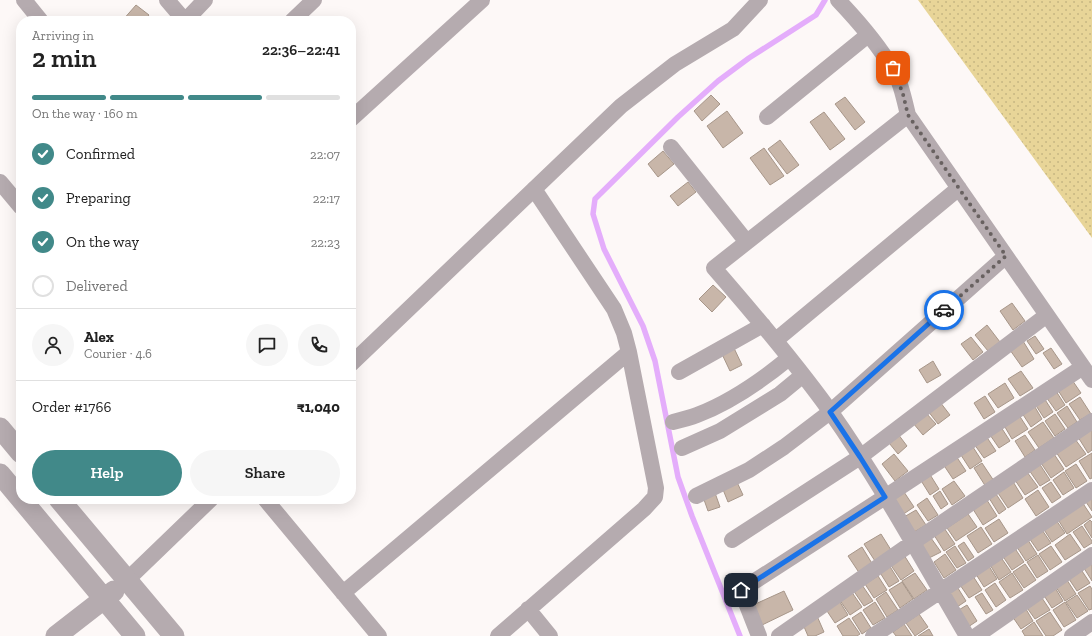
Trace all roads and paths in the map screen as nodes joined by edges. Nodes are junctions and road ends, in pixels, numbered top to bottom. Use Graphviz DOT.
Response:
graph roads {
  1 [pos="24,0"];
  2 [pos="166,0"];
  3 [pos="205,0"];
  4 [pos="314,0"];
  5 [pos="482,0"];
  6 [pos="760,0"];
  7 [pos="838,0"];
  8 [pos="37,16"];
  9 [pos="180,16"];
  10 [pos="190,16"];
  11 [pos="297,16"];
  12 [pos="868,35"];
  13 [pos="356,114"];
  14 [pos="908,115"];
  15 [pos="767,117"];
  16 [pos="671,147"];
  17 [pos="0,182"];
  18 [pos="959,188"];
  19 [pos="534,189"];
  20 [pos="16,201"];
  21 [pos="746,241"];
  22 [pos="1006,256"];
  23 [pos="1047,315"];
  24 [pos="763,325"];
  25 [pos="776,340"];
  26 [pos="629,352"];
  27 [pos="789,358"];
  28 [pos="356,359"];
  29 [pos="679,372"];
  30 [pos="1088,372"];
  31 [pos="803,375"];
  32 [pos="830,412"];
  33 [pos="1092,421"];
  34 [pos="673,422"];
  35 [pos="0,428"];
  36 [pos="16,448"];
  37 [pos="682,448"];
  38 [pos="860,457"];
  39 [pos="0,474"];
  40 [pos="1092,490"];
  41 [pos="16,493"];
  42 [pos="696,496"];
  43 [pos="885,497"];
  44 [pos="25,504"];
  45 [pos="63,504"];
  46 [pos="206,504"];
  47 [pos="269,504"];
  48 [pos="732,540"];
  49 [pos="912,543"];
  50 [pos="1092,554"];
  51 [pos="127,580"];
  52 [pos="940,591"];
  53 [pos="343,593"];
  54 [pos="104,599"];
  55 [pos="528,610"];
  56 [pos="1092,622"];
  57 [pos="56,636"];
  58 [pos="135,636"];
  59 [pos="174,636"];
  60 [pos="379,636"];
  61 [pos="498,636"];
  62 [pos="550,636"];
  63 [pos="759,636"];
  64 [pos="779,636"];
  65 [pos="873,636"];
  66 [pos="966,636"];
  67 [pos="976,636"];
  68 [pos="1072,636"];
  1 -- 8 [label="street"];
  2 -- 9 [label="street"];
  3 -- 10 [label="street"];
  4 -- 11 [label="street"];
  5 -- 13 [label="street"];
  6 -- 19 [label="street"];
  7 -- 12 [label="street"];
  12 -- 14 [label="street"];
  12 -- 15 [label="street"];
  14 -- 18 [label="street"];
  14 -- 21 [label="street"];
  16 -- 21 [label="street"];
  17 -- 20 [label="street"];
  18 -- 22 [label="street"];
  18 -- 25 [label="street"];
  19 -- 26 [label="street"];
  19 -- 28 [label="street"];
  21 -- 24 [label="street"];
  22 -- 23 [label="street"];
  22 -- 32 [label="street"];
  23 -- 30 [label="street"];
  23 -- 38 [label="street"];
  24 -- 25 [label="street"];
  24 -- 29 [label="street"];
  25 -- 27 [label="street"];
  26 -- 53 [label="street"];
  26 -- 55 [label="street"];
  27 -- 31 [label="street"];
  27 -- 34 [label="street"];
  30 -- 43 [label="street"];
  31 -- 32 [label="street"];
  31 -- 37 [label="street"];
  32 -- 38 [label="street"];
  32 -- 42 [label="street"];
  33 -- 49 [label="street"];
  35 -- 36 [label="street"];
  38 -- 43 [label="street"];
  38 -- 48 [label="street"];
  39 -- 41 [label="street"];
  40 -- 52 [label="street"];
  43 -- 49 [label="street"];
  43 -- 63 [label="street"];
  44 -- 54 [label="street"];
  45 -- 51 [label="street"];
  46 -- 51 [label="street"];
  47 -- 53 [label="street"];
  49 -- 52 [label="street"];
  49 -- 64 [label="street"];
  50 -- 67 [label="street"];
  51 -- 54 [label="street"];
  51 -- 59 [label="street"];
  52 -- 65 [label="street"];
  52 -- 66 [label="street"];
  53 -- 60 [label="street"];
  54 -- 57 [label="street"];
  54 -- 58 [label="street"];
  55 -- 61 [label="street"];
  55 -- 62 [label="street"];
  56 -- 68 [label="street"];
}
